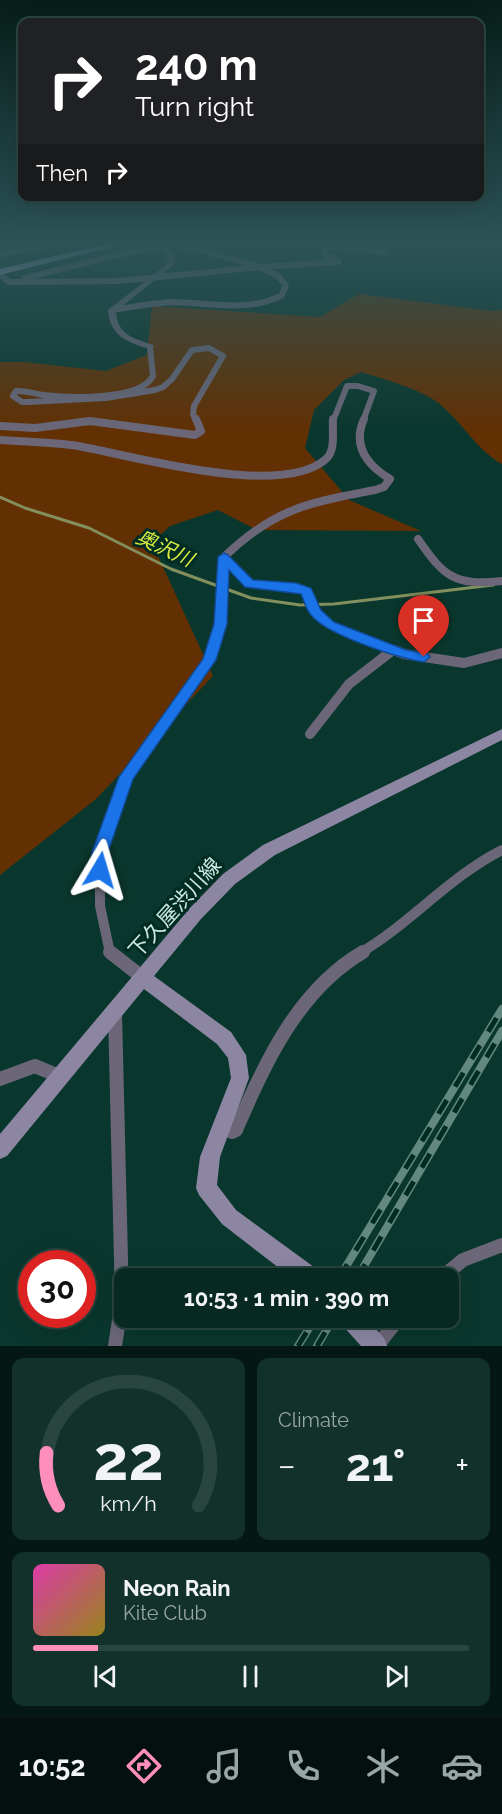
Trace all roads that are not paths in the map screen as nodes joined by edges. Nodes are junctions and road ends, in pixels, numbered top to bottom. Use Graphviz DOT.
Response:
graph roads {
  1 [pos="116,307"];
  2 [pos="133,307"];
  3 [pos="112,310"];
  4 [pos="150,347"];
  5 [pos="0,426"];
  6 [pos="0,440"];
  7 [pos="418,539"];
  8 [pos="224,557"];
  9 [pos="502,581"];
  10 [pos="393,650"];
  11 [pos="502,653"];
  12 [pos="310,734"];
  13 [pos="502,734"];
  14 [pos="502,850"];
  15 [pos="142,977"];
  16 [pos="115,1013"];
  17 [pos="61,1077"];
  18 [pos="0,1079"];
  19 [pos="222,1127"];
  20 [pos="0,1149"];
  21 [pos="502,1245"];
  22 [pos="297,1268"];
  23 [pos="453,1268"];
  24 [pos="358,1328"];
  25 [pos="387,1328"];
  26 [pos="370,1343"];
  27 [pos="115,1346"];
  1 -- 3 [label="street"];
  2 -- 3 [label="street"];
  3 -- 4 [label="street"];
  4 -- 5 [label="street"];
  6 -- 8 [label="street"];
  7 -- 9 [label="street"];
  8 -- 10 [label="street"];
  8 -- 15 [label="street"];
  10 -- 11 [label="street"];
  10 -- 12 [label="street"];
  13 -- 15 [label="main road, 下久屋渋川線"];
  14 -- 19 [label="street"];
  15 -- 16 [label="main road, 下久屋渋川線"];
  15 -- 19 [label="main road"];
  16 -- 17 [label="main road, 下久屋渋川線"];
  16 -- 27 [label="street"];
  17 -- 18 [label="street"];
  17 -- 20 [label="main road, 下久屋渋川線"];
  19 -- 22 [label="main road"];
  21 -- 23 [label="street"];
  24 -- 26 [label="main road"];
  25 -- 26 [label="street"];
}
